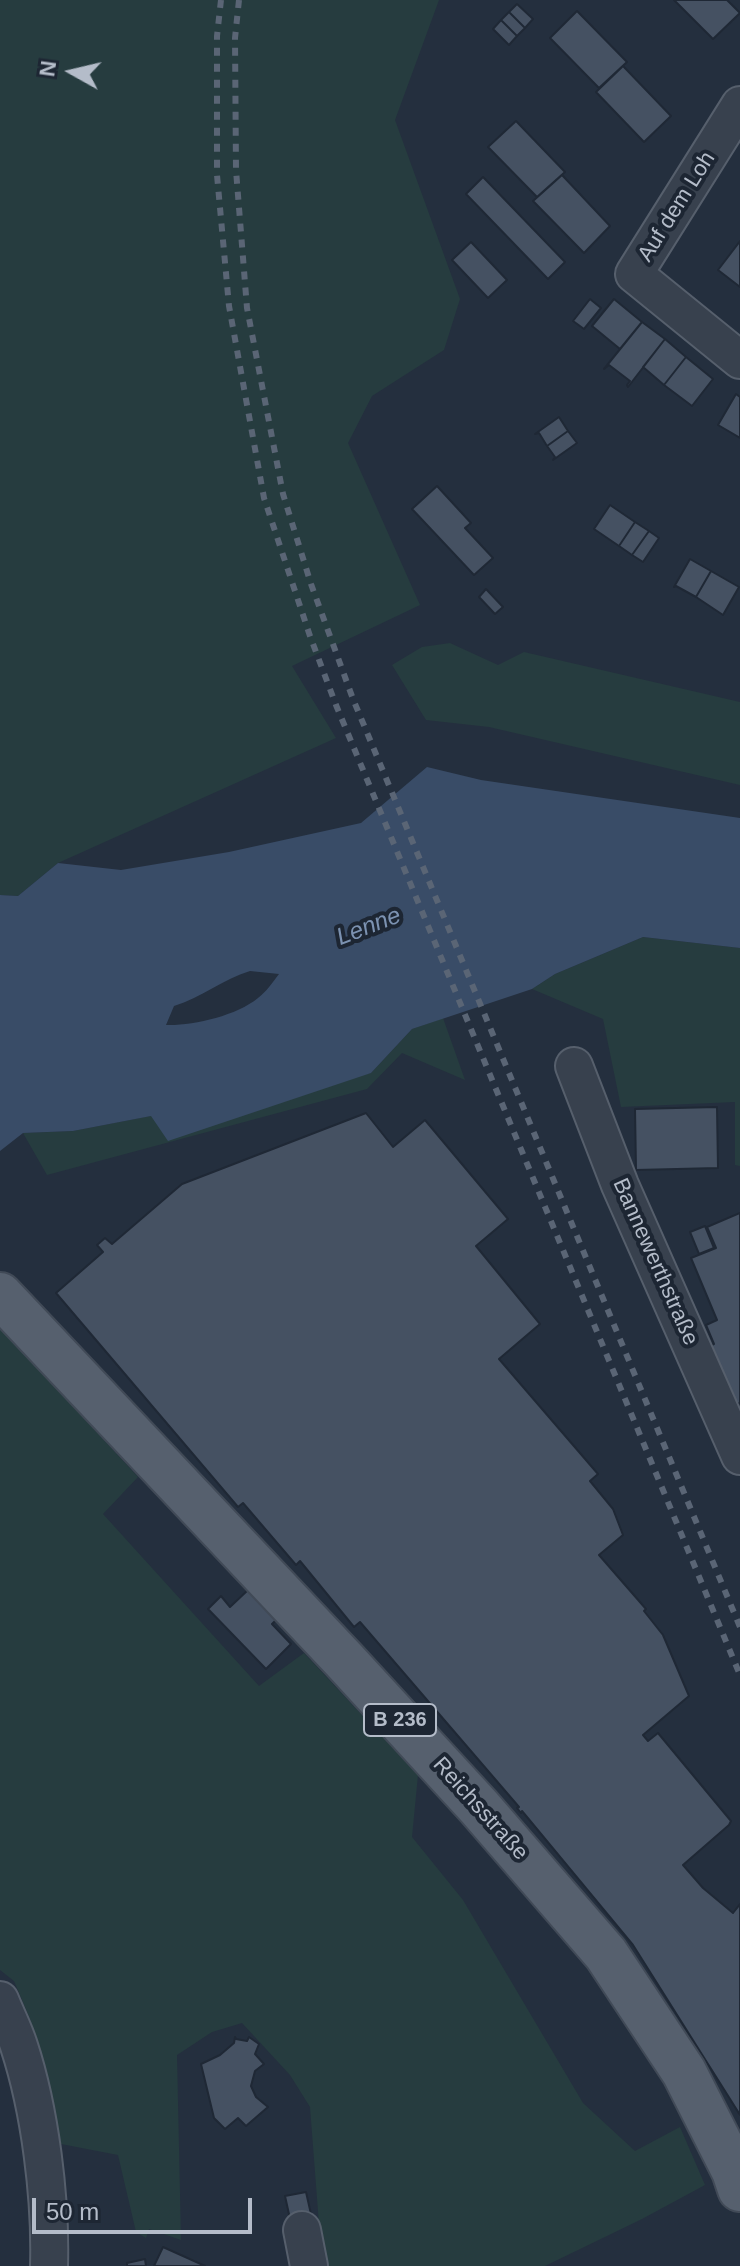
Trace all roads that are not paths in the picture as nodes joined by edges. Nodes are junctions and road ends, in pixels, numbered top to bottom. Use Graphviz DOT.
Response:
graph roads {
  1 [pos="740,105"];
  2 [pos="740,360"];
  3 [pos="574,1066"];
  4 [pos="0,1295"];
  5 [pos="740,1456"];
  6 [pos="0,2000"];
  7 [pos="740,2189"];
  8 [pos="302,2230"];
  9 [pos="49,2266"];
  10 [pos="309,2266"];
  1 -- 2 [label="street, Auf dem Loh"];
  3 -- 5 [label="street, Bannewerthstraße"];
  4 -- 7 [label="main road, Reichsstraße / B 236"];
  6 -- 9 [label="street"];
  8 -- 10 [label="street"];
}
